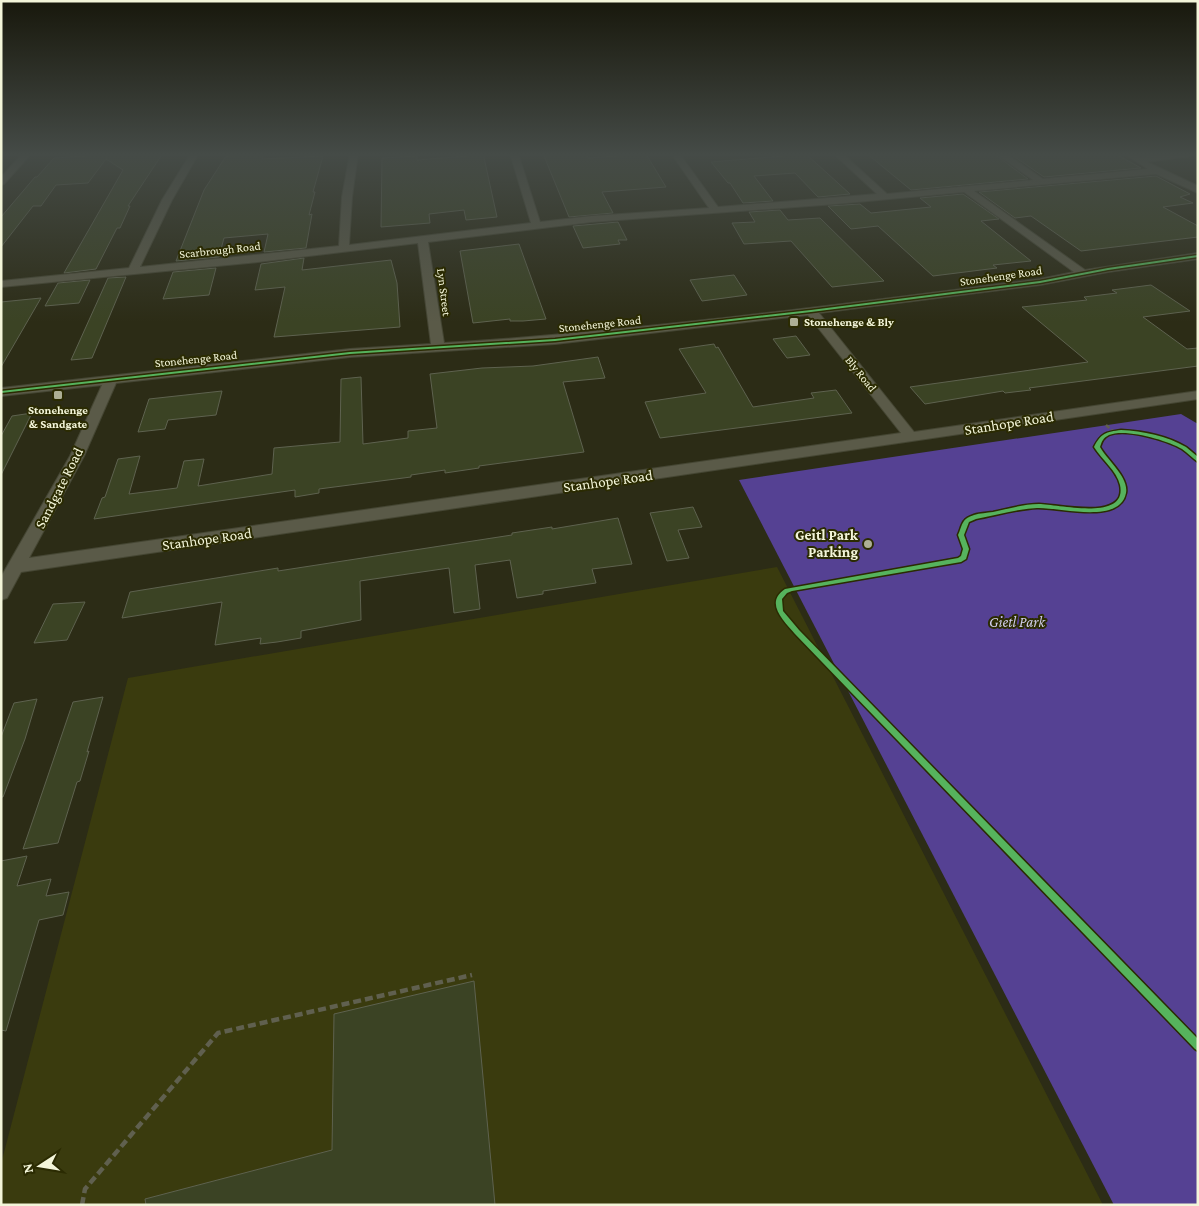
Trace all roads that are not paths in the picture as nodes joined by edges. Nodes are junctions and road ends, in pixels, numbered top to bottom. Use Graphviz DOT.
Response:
graph roads {
  1 [pos="163,209"];
  2 [pos="346,209"];
  3 [pos="531,209"];
  4 [pos="724,209"];
  5 [pos="994,209"];
  6 [pos="715,210"];
  7 [pos="536,225"];
  8 [pos="423,239"];
  9 [pos="344,249"];
  10 [pos="1198,256"];
  11 [pos="133,271"];
  12 [pos="1083,274"];
  13 [pos="1,284"];
  14 [pos="811,311"];
  15 [pos="438,348"];
  16 [pos="110,379"];
  17 [pos="1,392"];
  18 [pos="1198,395"];
  19 [pos="912,438"];
  20 [pos="18,566"];
  21 [pos="1,593"];
  1 -- 11 [label="street"];
  2 -- 9 [label="street"];
  3 -- 7 [label="street"];
  4 -- 6 [label="street, Scarbrough Road"];
  5 -- 12 [label="street"];
  6 -- 7 [label="street, Scarbrough Road"];
  7 -- 8 [label="street, Scarbrough Road"];
  8 -- 9 [label="street, Scarbrough Road"];
  8 -- 15 [label="street, Lyn Street"];
  9 -- 11 [label="street, Scarbrough Road"];
  10 -- 12 [label="street, Stonehenge Road"];
  11 -- 13 [label="street, Scarbrough Road"];
  12 -- 14 [label="street, Stonehenge Road"];
  14 -- 15 [label="street, Stonehenge Road"];
  14 -- 19 [label="street, Bly Road"];
  15 -- 16 [label="street, Stonehenge Road"];
  16 -- 17 [label="street, Stonehenge Road"];
  16 -- 20 [label="street, Sandgate Road"];
  18 -- 19 [label="street, Stanhope Road"];
  19 -- 20 [label="street, Stanhope Road"];
  20 -- 21 [label="street, Sandgate Road"];
}
